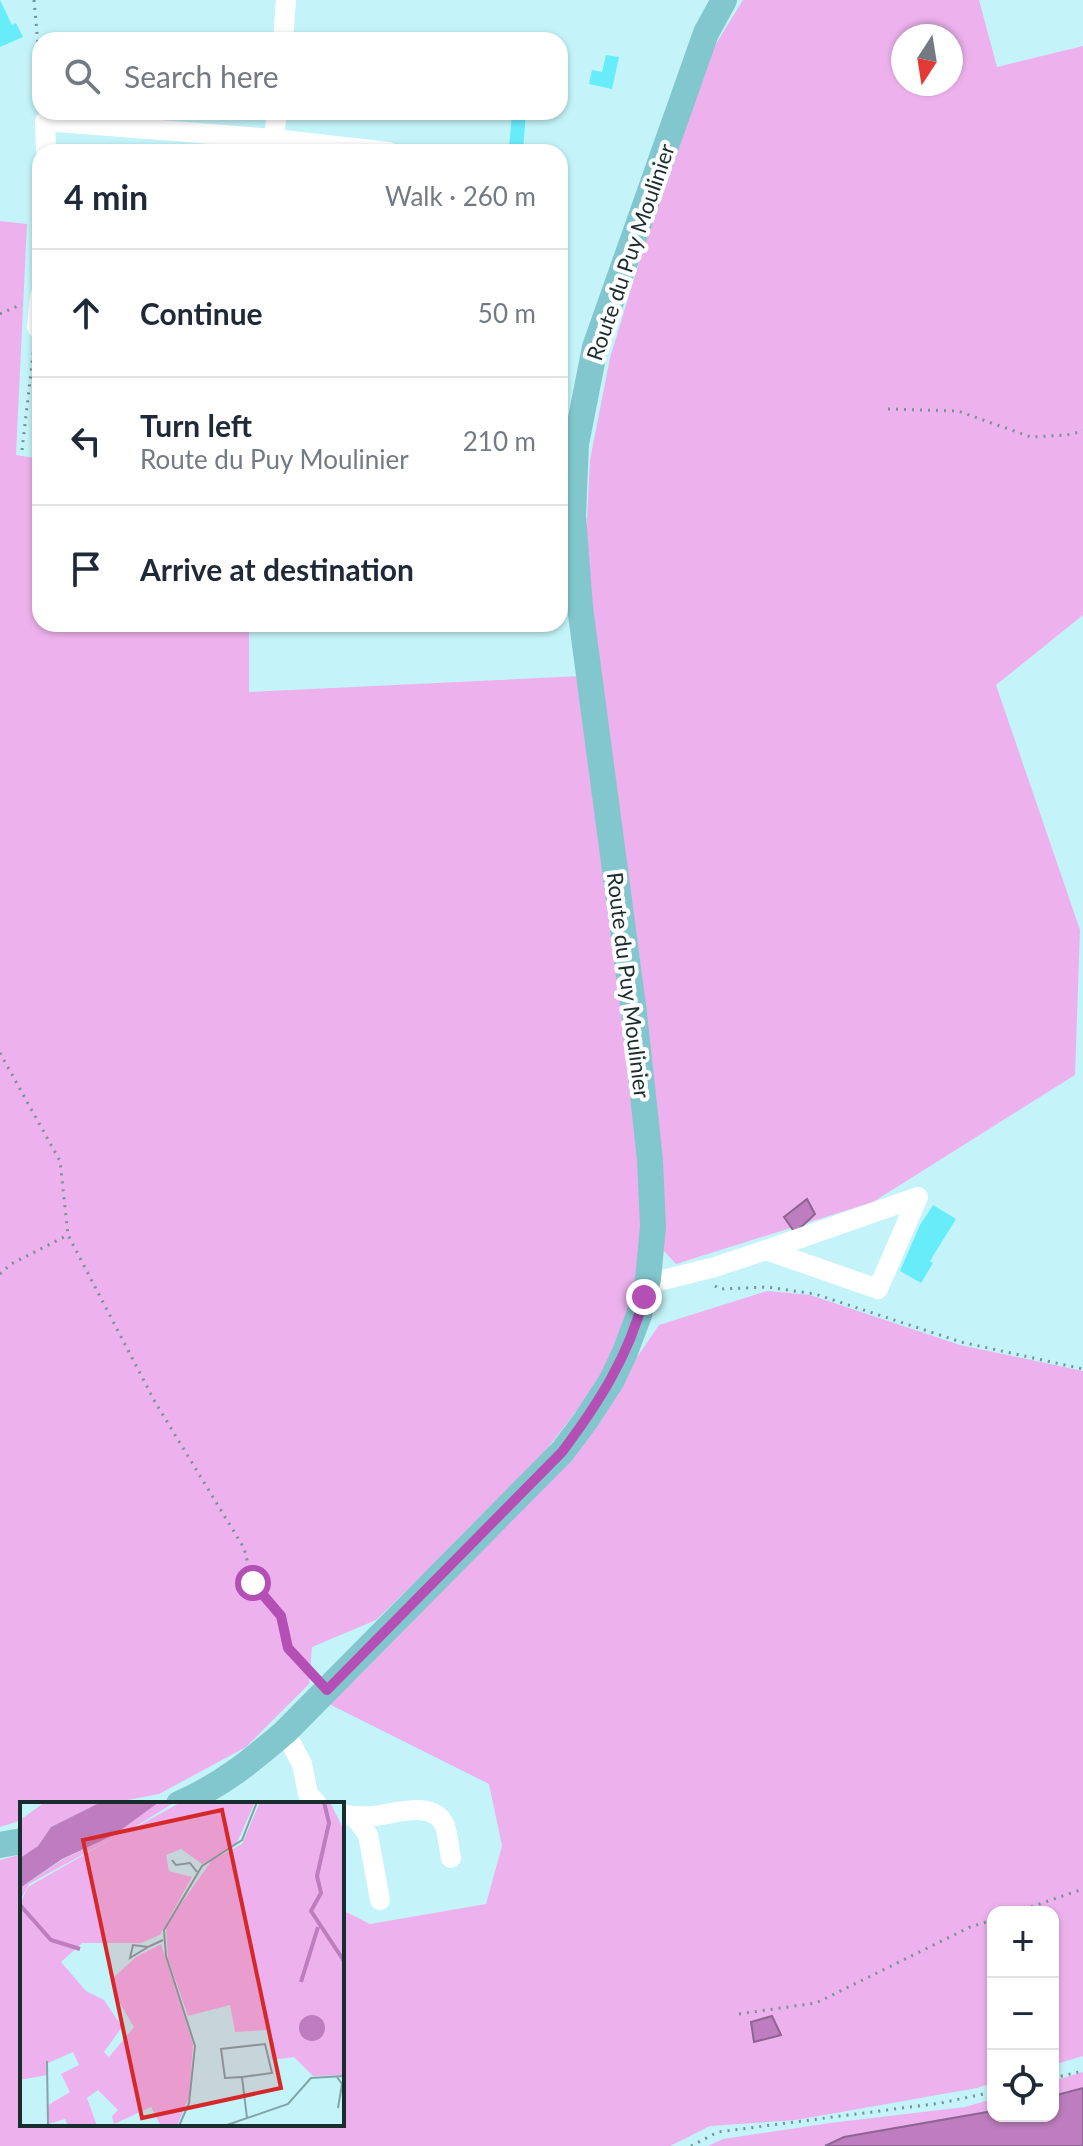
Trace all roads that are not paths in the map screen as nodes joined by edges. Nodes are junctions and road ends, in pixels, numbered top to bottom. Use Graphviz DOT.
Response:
graph roads {
  1 [pos="286,0"];
  2 [pos="724,0"];
  3 [pos="284,32"];
  4 [pos="276,120"];
  5 [pos="274,139"];
  6 [pos="46,144"];
  7 [pos="318,144"];
  8 [pos="766,1250"];
  9 [pos="648,1279"];
  10 [pos="285,1732"];
  11 [pos="183,1802"];
  12 [pos="315,1802"];
  13 [pos="348,1815"];
  14 [pos="20,1841"];
  15 [pos="0,1845"];
  16 [pos="451,1858"];
  17 [pos="380,1900"];
  1 -- 3 [label="street"];
  2 -- 9 [label="main road, Route du Puy Moulinier"];
  4 -- 5 [label="street"];
  5 -- 6 [label="street"];
  5 -- 7 [label="street"];
  8 -- 8 [label="street"];
  8 -- 9 [label="street"];
  9 -- 10 [label="main road, Route du Puy Moulinier"];
  10 -- 11 [label="main road, Route du Puy Moulinier"];
  10 -- 12 [label="street"];
  13 -- 16 [label="street"];
  13 -- 17 [label="street"];
  14 -- 15 [label="main road"];
}
